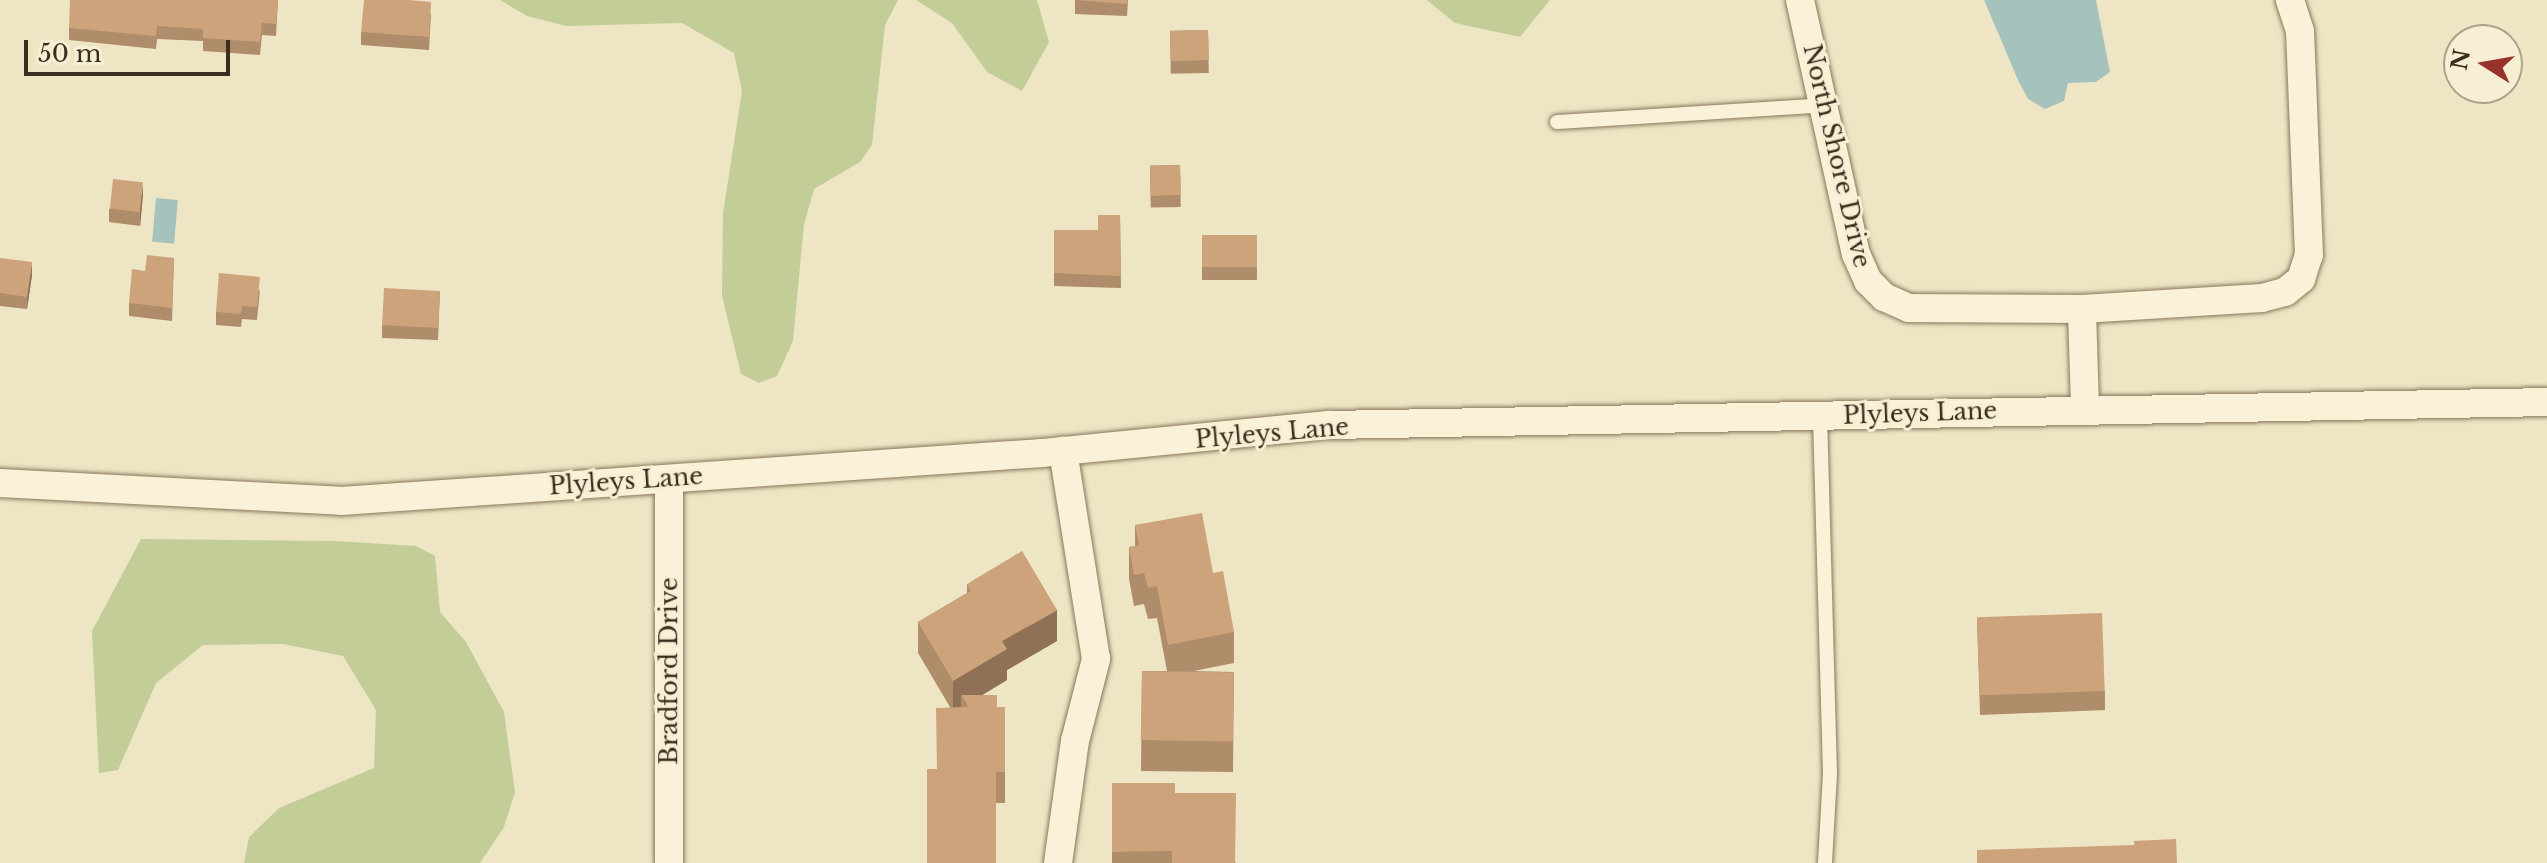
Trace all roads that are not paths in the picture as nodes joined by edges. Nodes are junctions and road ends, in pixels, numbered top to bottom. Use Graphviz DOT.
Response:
graph roads {
  1 [pos="1800,0"];
  2 [pos="2290,0"];
  3 [pos="1825,105"];
  4 [pos="1557,122"];
  5 [pos="2082,309"];
  6 [pos="2547,402"];
  7 [pos="2085,407"];
  8 [pos="1820,416"];
  9 [pos="1063,451"];
  10 [pos="669,479"];
  11 [pos="0,483"];
  12 [pos="669,863"];
  13 [pos="1058,863"];
  14 [pos="1825,863"];
  1 -- 3 [label="street, North Shore Drive"];
  2 -- 5 [label="street, North Shore Drive"];
  3 -- 4 [label="lane"];
  3 -- 5 [label="street, North Shore Drive"];
  5 -- 7 [label="street"];
  6 -- 7 [label="street, Plyleys Lane"];
  7 -- 8 [label="street, Plyleys Lane"];
  8 -- 9 [label="street, Plyleys Lane"];
  8 -- 14 [label="lane"];
  9 -- 10 [label="street, Plyleys Lane"];
  9 -- 13 [label="street"];
  10 -- 11 [label="street, Plyleys Lane"];
  10 -- 12 [label="street, Bradford Drive"];
}
